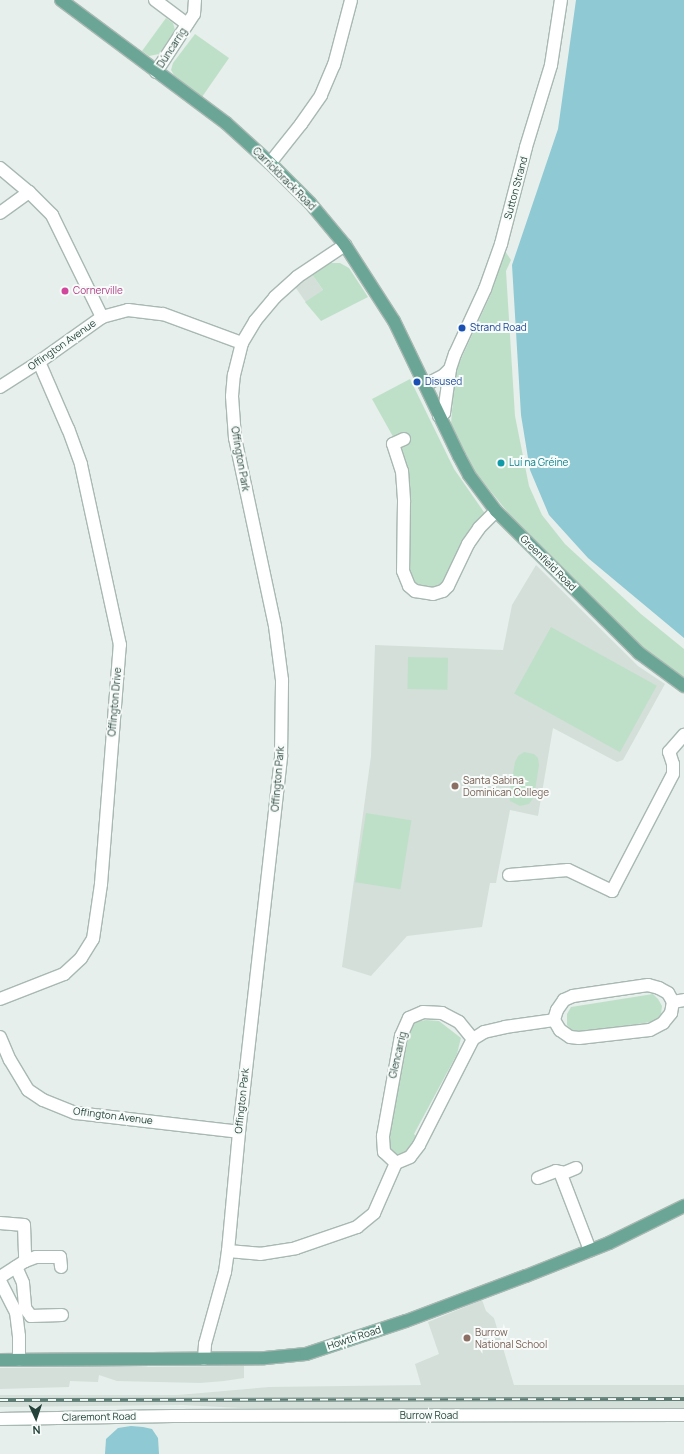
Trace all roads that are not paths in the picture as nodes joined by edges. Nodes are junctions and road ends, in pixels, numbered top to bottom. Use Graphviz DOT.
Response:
graph roads {
  1 [pos="61,0"];
  2 [pos="155,0"];
  3 [pos="195,0"];
  4 [pos="351,0"];
  5 [pos="561,0"];
  6 [pos="187,24"];
  7 [pos="156,72"];
  8 [pos="270,163"];
  9 [pos="0,168"];
  10 [pos="29,192"];
  11 [pos="0,213"];
  12 [pos="345,245"];
  13 [pos="102,317"];
  14 [pos="242,343"];
  15 [pos="39,362"];
  16 [pos="450,369"];
  17 [pos="425,385"];
  18 [pos="0,386"];
  19 [pos="439,416"];
  20 [pos="404,439"];
  21 [pos="496,511"];
  22 [pos="684,686"];
  23 [pos="684,735"];
  24 [pos="509,875"];
  25 [pos="0,999"];
  26 [pos="679,1001"];
  27 [pos="554,1020"];
  28 [pos="0,1038"];
  29 [pos="473,1039"];
  30 [pos="239,1132"];
  31 [pos="396,1163"];
  32 [pos="576,1168"];
  33 [pos="560,1172"];
  34 [pos="538,1178"];
  35 [pos="684,1206"];
  36 [pos="0,1223"];
  37 [pos="590,1250"];
  38 [pos="228,1251"];
  39 [pos="21,1264"];
  40 [pos="61,1267"];
  41 [pos="0,1277"];
  42 [pos="0,1281"];
  43 [pos="62,1316"];
  44 [pos="204,1359"];
  45 [pos="0,1360"];
  46 [pos="19,1360"];
  47 [pos="173,1416"];
  48 [pos="684,1416"];
  49 [pos="0,1419"];
  1 -- 7 [label="main road, Carrickbrack Road"];
  2 -- 6 [label="street, Dúncarrig"];
  3 -- 6 [label="street, Dúncarrig"];
  4 -- 8 [label="street"];
  5 -- 16 [label="street, Sutton Strand"];
  6 -- 7 [label="street, Dúncarrig"];
  7 -- 8 [label="main road, Carrickbrack Road"];
  8 -- 12 [label="main road, Carrickbrack Road"];
  9 -- 10 [label="street"];
  10 -- 11 [label="street"];
  10 -- 13 [label="street"];
  12 -- 14 [label="street, Offington Park"];
  12 -- 17 [label="main road, Carrickbrack Road"];
  13 -- 14 [label="street, Offington Avenue"];
  13 -- 15 [label="street, Offington Avenue"];
  14 -- 30 [label="street, Offington Park"];
  15 -- 18 [label="street, Offington Avenue"];
  15 -- 25 [label="street, Offington Drive"];
  16 -- 17 [label="street"];
  16 -- 19 [label="street, Sutton Strand"];
  17 -- 19 [label="main road, Carrickbrack Road"];
  19 -- 21 [label="main road, Greenfield Road"];
  20 -- 21 [label="street"];
  21 -- 22 [label="main road, Greenfield Road"];
  23 -- 24 [label="street"];
  26 -- 27 [label="street"];
  26 -- 27 [label="street"];
  27 -- 29 [label="street"];
  28 -- 30 [label="street, Offington Avenue"];
  29 -- 31 [label="street"];
  29 -- 31 [label="street, Glencarrig"];
  30 -- 38 [label="street, Offington Park"];
  31 -- 38 [label="street"];
  32 -- 33 [label="street"];
  33 -- 34 [label="street"];
  33 -- 37 [label="street"];
  35 -- 37 [label="main road, Howth Road"];
  36 -- 39 [label="street"];
  37 -- 44 [label="main road, Howth Road"];
  38 -- 44 [label="street, Offington Park"];
  39 -- 40 [label="street"];
  39 -- 41 [label="street"];
  39 -- 43 [label="street"];
  42 -- 46 [label="street"];
  44 -- 46 [label="main road, Howth Road"];
  45 -- 46 [label="main road, Howth Road"];
  47 -- 48 [label="street, Burrow Road"];
  47 -- 49 [label="street, Claremont Road"];
}
